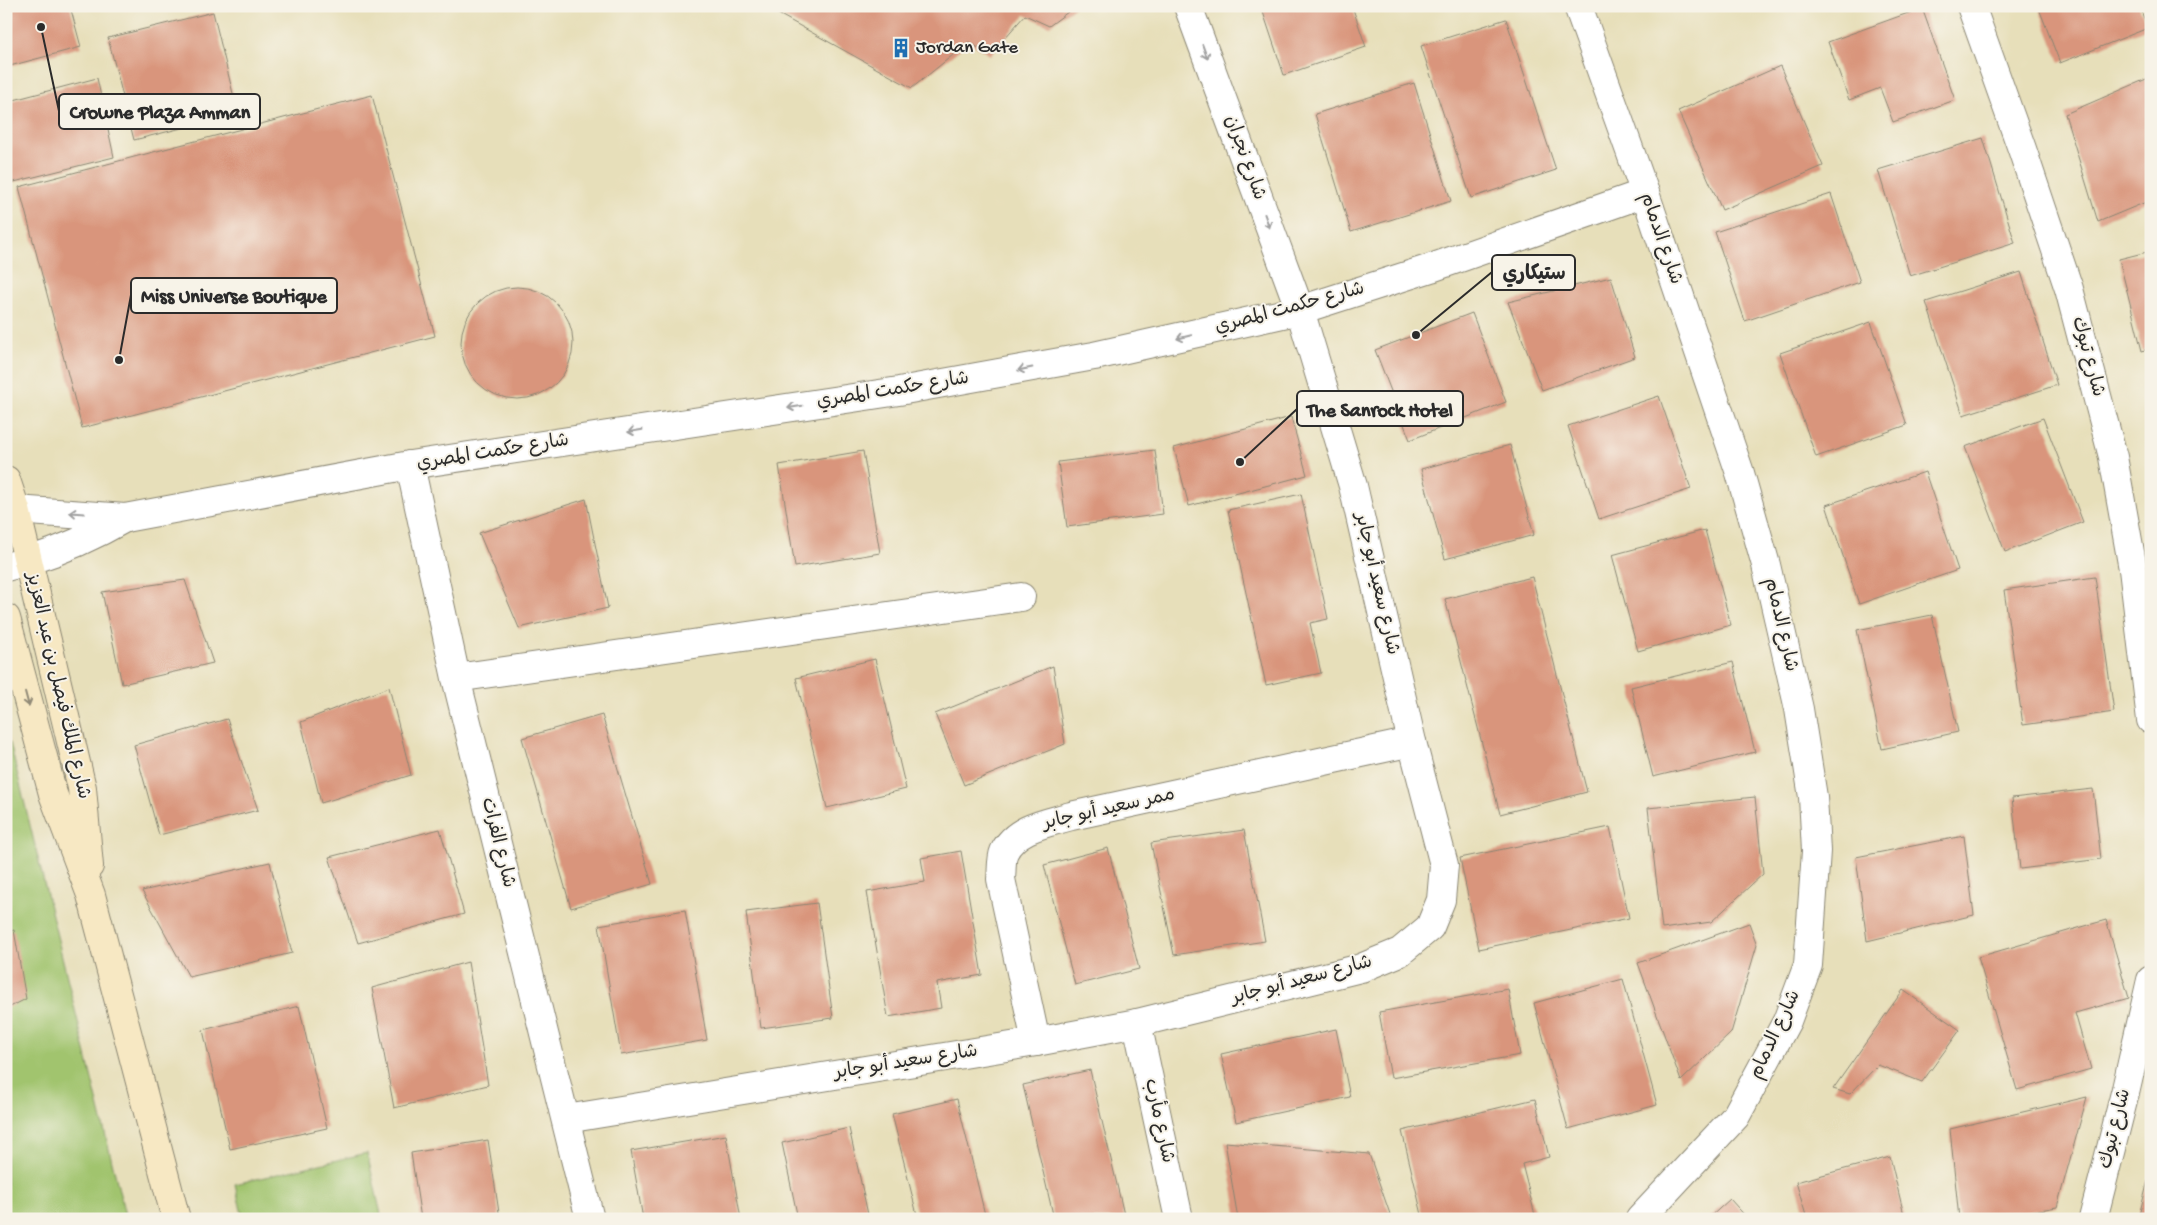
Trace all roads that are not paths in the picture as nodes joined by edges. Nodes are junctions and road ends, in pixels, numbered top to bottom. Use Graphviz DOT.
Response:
graph roads {
  1 [pos="1188,6"];
  2 [pos="1578,6"];
  3 [pos="1971,6"];
  4 [pos="1645,193"];
  5 [pos="1300,310"];
  6 [pos="410,465"];
  7 [pos="6,480"];
  8 [pos="11,511"];
  9 [pos="125,518"];
  10 [pos="17,564"];
  11 [pos="1021,597"];
  12 [pos="6,618"];
  13 [pos="456,678"];
  14 [pos="2151,720"];
  15 [pos="1412,742"];
  16 [pos="91,895"];
  17 [pos="2151,980"];
  18 [pos="1137,1023"];
  19 [pos="1036,1042"];
  20 [pos="566,1119"];
  21 [pos="176,1219"];
  22 [pos="590,1219"];
  23 [pos="1179,1219"];
  24 [pos="1640,1219"];
  25 [pos="2093,1219"];
  1 -- 5 [label="street, شارع نجران, one-way"];
  2 -- 4 [label="street, شارع الدمام"];
  3 -- 14 [label="street, شارع تبوك"];
  4 -- 5 [label="street, شارع حكمت المصري"];
  4 -- 24 [label="street, شارع الدمام"];
  5 -- 6 [label="street, شارع حكمت المصري, one-way"];
  5 -- 15 [label="street, شارع سعيد أبو جابر"];
  6 -- 9 [label="street, شارع حكمت المصري"];
  6 -- 13 [label="street, شارع الفرات"];
  7 -- 8 [label="main road, شارع الملك فيصل بن عبد العزيز"];
  9 -- 8 [label="street, شارع حكمت المصري, one-way"];
  8 -- 10 [label="main road, شارع الملك فيصل بن عبد العزيز"];
  9 -- 10 [label="street, شارع حكمت المصري"];
  10 -- 16 [label="main road, شارع الملك فيصل بن عبد العزيز"];
  11 -- 13 [label="street"];
  12 -- 16 [label="main road, شارع الملك فيصل بن عبد العزيز, one-way"];
  13 -- 20 [label="street, شارع الفرات"];
  15 -- 18 [label="street, شارع سعيد أبو جابر"];
  15 -- 19 [label="street, ممر سعيد أبو جابر"];
  16 -- 21 [label="main road, شارع الملك فيصل بن عبد العزيز"];
  17 -- 25 [label="street, شارع تبوك"];
  18 -- 19 [label="street, شارع سعيد أبو جابر"];
  18 -- 23 [label="street, شارع مأرب"];
  19 -- 20 [label="street, شارع سعيد أبو جابر"];
  20 -- 22 [label="street, شارع الفرات"];
}
